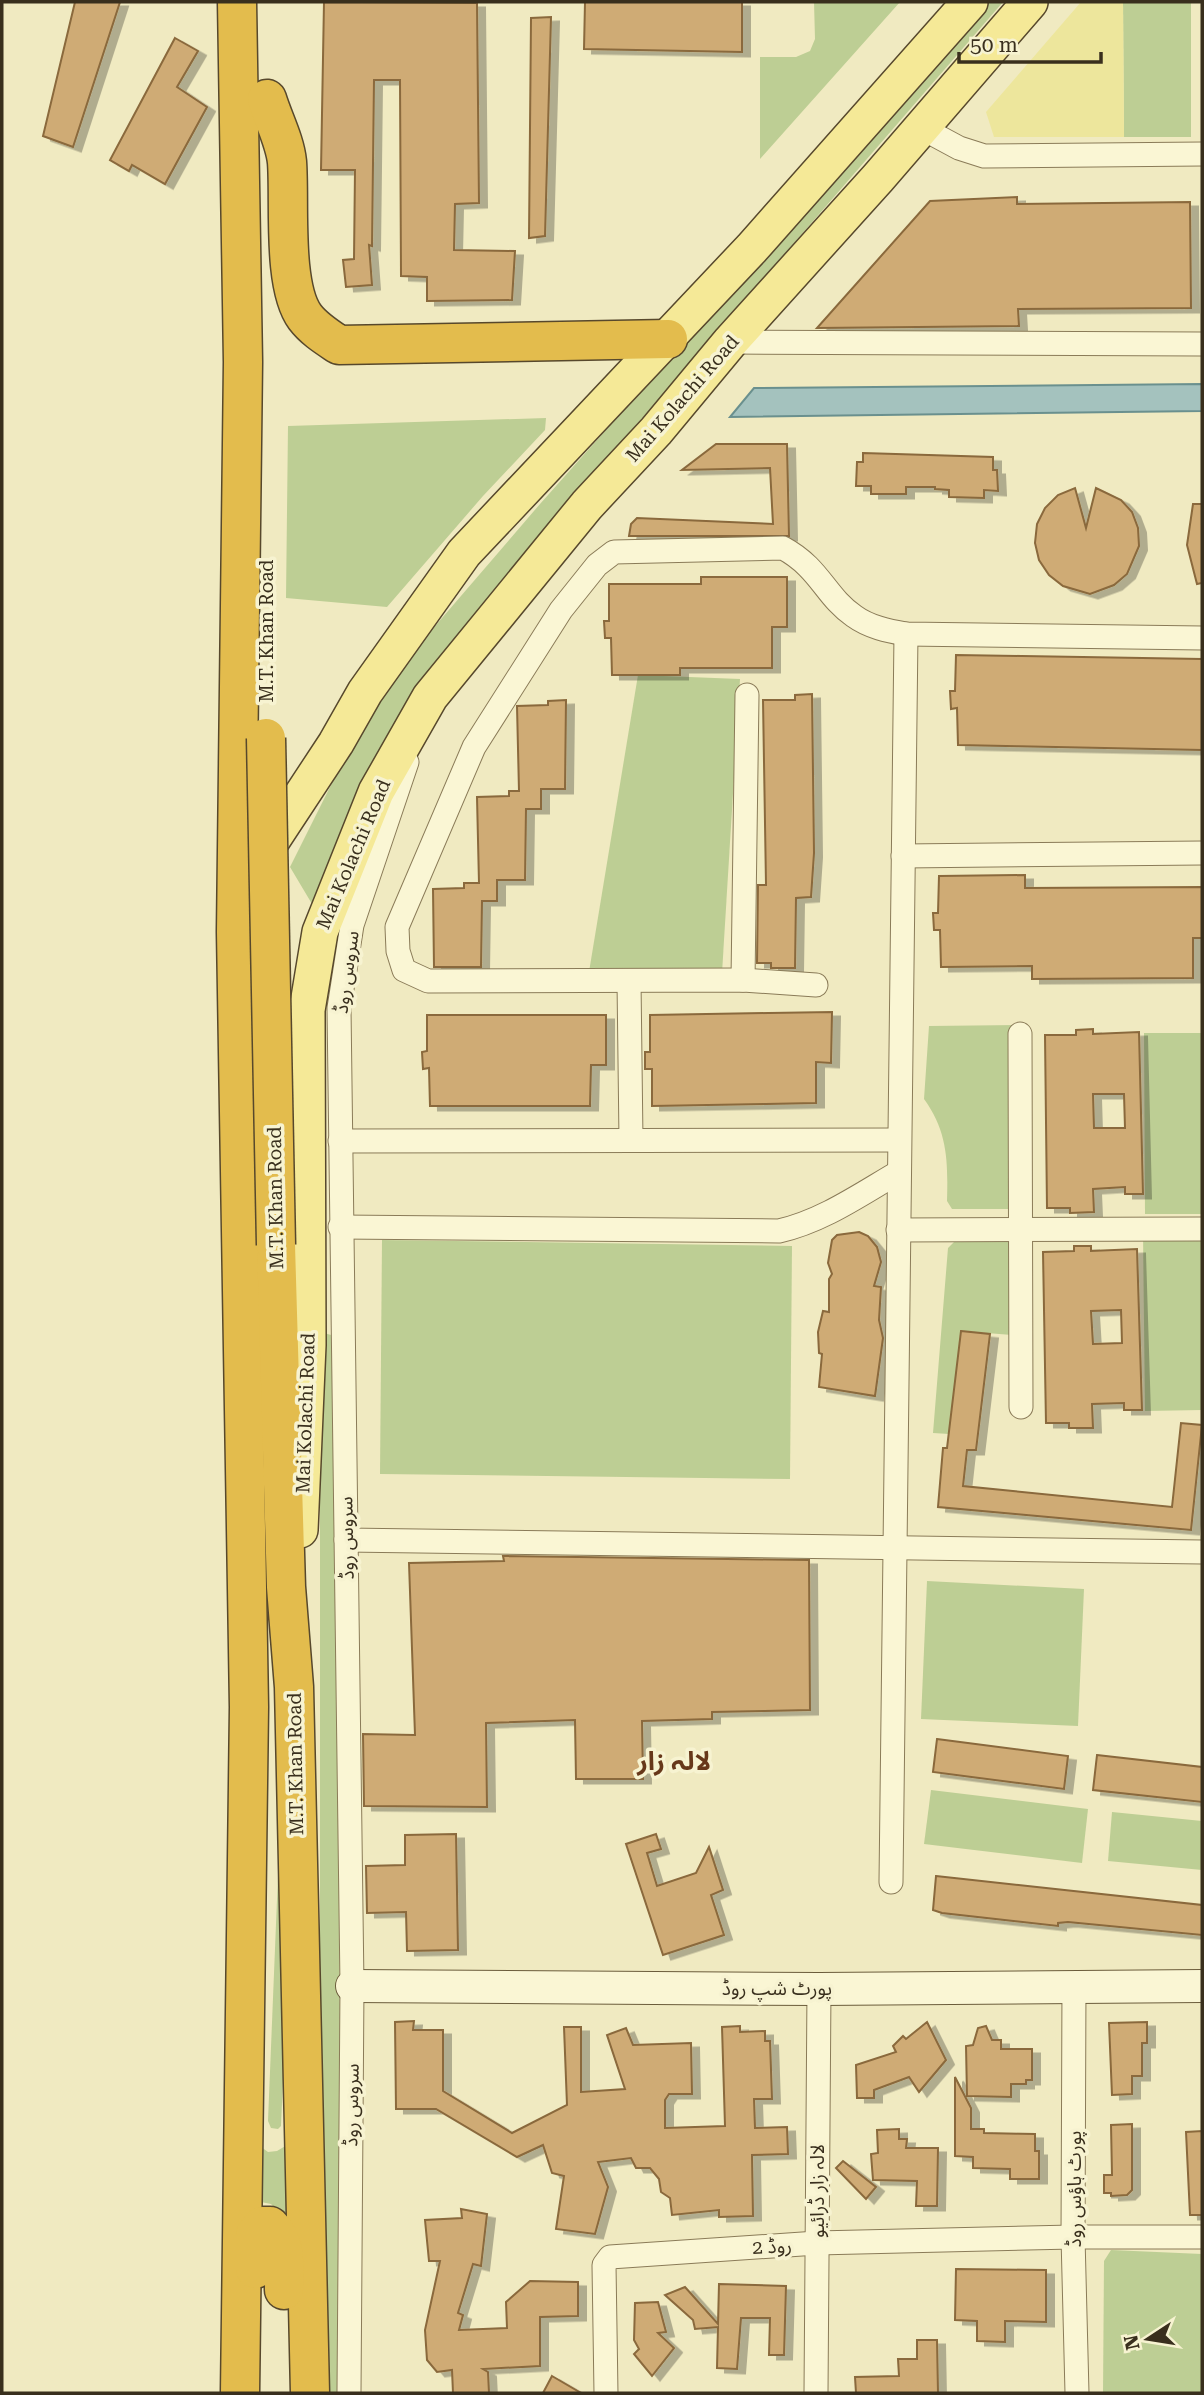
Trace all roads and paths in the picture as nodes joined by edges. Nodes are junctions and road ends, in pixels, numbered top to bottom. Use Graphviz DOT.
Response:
graph roads {
  1 [pos="237,2"];
  2 [pos="262,2"];
  3 [pos="970,2"];
  4 [pos="1030,2"];
  5 [pos="267,99"];
  6 [pos="920,127"];
  7 [pos="1202,154"];
  8 [pos="668,338"];
  9 [pos="730,342"];
  10 [pos="1202,344"];
  11 [pos="255,361"];
  12 [pos="906,634"];
  13 [pos="1202,638"];
  14 [pos="747,695"];
  15 [pos="430,696"];
  16 [pos="1202,853"];
  17 [pos="903,856"];
  18 [pos="236,932"];
  19 [pos="629,981"];
  20 [pos="743,981"];
  21 [pos="816,985"];
  22 [pos="1020,1034"];
  23 [pos="631,1140"];
  24 [pos="900,1140"];
  25 [pos="340,1141"];
  26 [pos="899,1172"];
  27 [pos="340,1227"];
  28 [pos="1023,1229"];
  29 [pos="1202,1229"];
  30 [pos="898,1230"];
  31 [pos="325,1306"];
  32 [pos="1021,1407"];
  33 [pos="346,1540"];
  34 [pos="895,1550"];
  35 [pos="1202,1552"];
  36 [pos="294,1688"];
  37 [pos="248,1731"];
  38 [pos="891,1882"];
  39 [pos="299,1978"];
  40 [pos="352,1986"];
  41 [pos="1074,1986"];
  42 [pos="1202,1986"];
  43 [pos="819,1989"];
  44 [pos="1073,2236"];
  45 [pos="1202,2237"];
  46 [pos="817,2243"];
  47 [pos="240,2393"];
  48 [pos="251,2393"];
  49 [pos="285,2393"];
  50 [pos="310,2393"];
  51 [pos="349,2393"];
  52 [pos="606,2393"];
  53 [pos="816,2393"];
  54 [pos="1077,2393"];
  1 -- 11 [label="highway, M.T. Khan Road"];
  2 -- 5 [label="highway, M.T. Khan Road"];
  3 -- 8 [label="main road"];
  4 -- 6 [label="main road, Mai Kolachi Road"];
  5 -- 8 [label="highway"];
  5 -- 11 [label="highway, M.T. Khan Road"];
  6 -- 7 [label="street"];
  6 -- 9 [label="main road, Mai Kolachi Road"];
  8 -- 18 [label="main road"];
  9 -- 10 [label="street"];
  9 -- 15 [label="main road, Mai Kolachi Road"];
  11 -- 18 [label="highway, M.T. Khan Road"];
  11 -- 36 [label="highway, M.T. Khan Road, bridge"];
  12 -- 13 [label="street"];
  12 -- 17 [label="street"];
  12 -- 19 [label="street"];
  14 -- 20 [label="street"];
  15 -- 25 [label="street, سروس روڈ"];
  15 -- 31 [label="main road, Mai Kolachi Road"];
  16 -- 17 [label="street"];
  17 -- 24 [label="street"];
  18 -- 37 [label="highway, M.T. Khan Road"];
  19 -- 20 [label="street"];
  19 -- 23 [label="street"];
  20 -- 21 [label="street"];
  22 -- 28 [label="street"];
  23 -- 24 [label="street"];
  23 -- 25 [label="street"];
  24 -- 26 [label="street"];
  25 -- 27 [label="street, سروس روڈ"];
  26 -- 27 [label="street"];
  26 -- 30 [label="street"];
  27 -- 31 [label="street, سروس روڈ"];
  28 -- 29 [label="street"];
  28 -- 30 [label="street"];
  28 -- 32 [label="street"];
  30 -- 34 [label="street"];
  31 -- 33 [label="street, سروس روڈ"];
  31 -- 36 [label="main road, Mai Kolachi Road"];
  33 -- 34 [label="street"];
  33 -- 40 [label="street, سروس روڈ"];
  34 -- 35 [label="street"];
  34 -- 38 [label="street"];
  36 -- 39 [label="highway, M.T. Khan Road"];
  37 -- 39 [label="highway"];
  37 -- 47 [label="highway, M.T. Khan Road"];
  39 -- 50 [label="highway, M.T. Khan Road"];
  40 -- 43 [label="street, پورٹ شپ روڈ"];
  40 -- 51 [label="street, سروس روڈ"];
  41 -- 42 [label="street, پورٹ شپ روڈ"];
  41 -- 43 [label="street, پورٹ شپ روڈ"];
  41 -- 44 [label="street, پورٹ ہاؤس روڈ"];
  43 -- 46 [label="street, لالہ زار ڈرائیو"];
  44 -- 45 [label="street, روڈ 2"];
  44 -- 46 [label="street, روڈ 2"];
  44 -- 54 [label="street, پورٹ ہاؤس روڈ"];
  46 -- 52 [label="street, روڈ 2"];
  46 -- 53 [label="street, لالہ زار ڈرائیو"];
  48 -- 49 [label="highway"];
}
